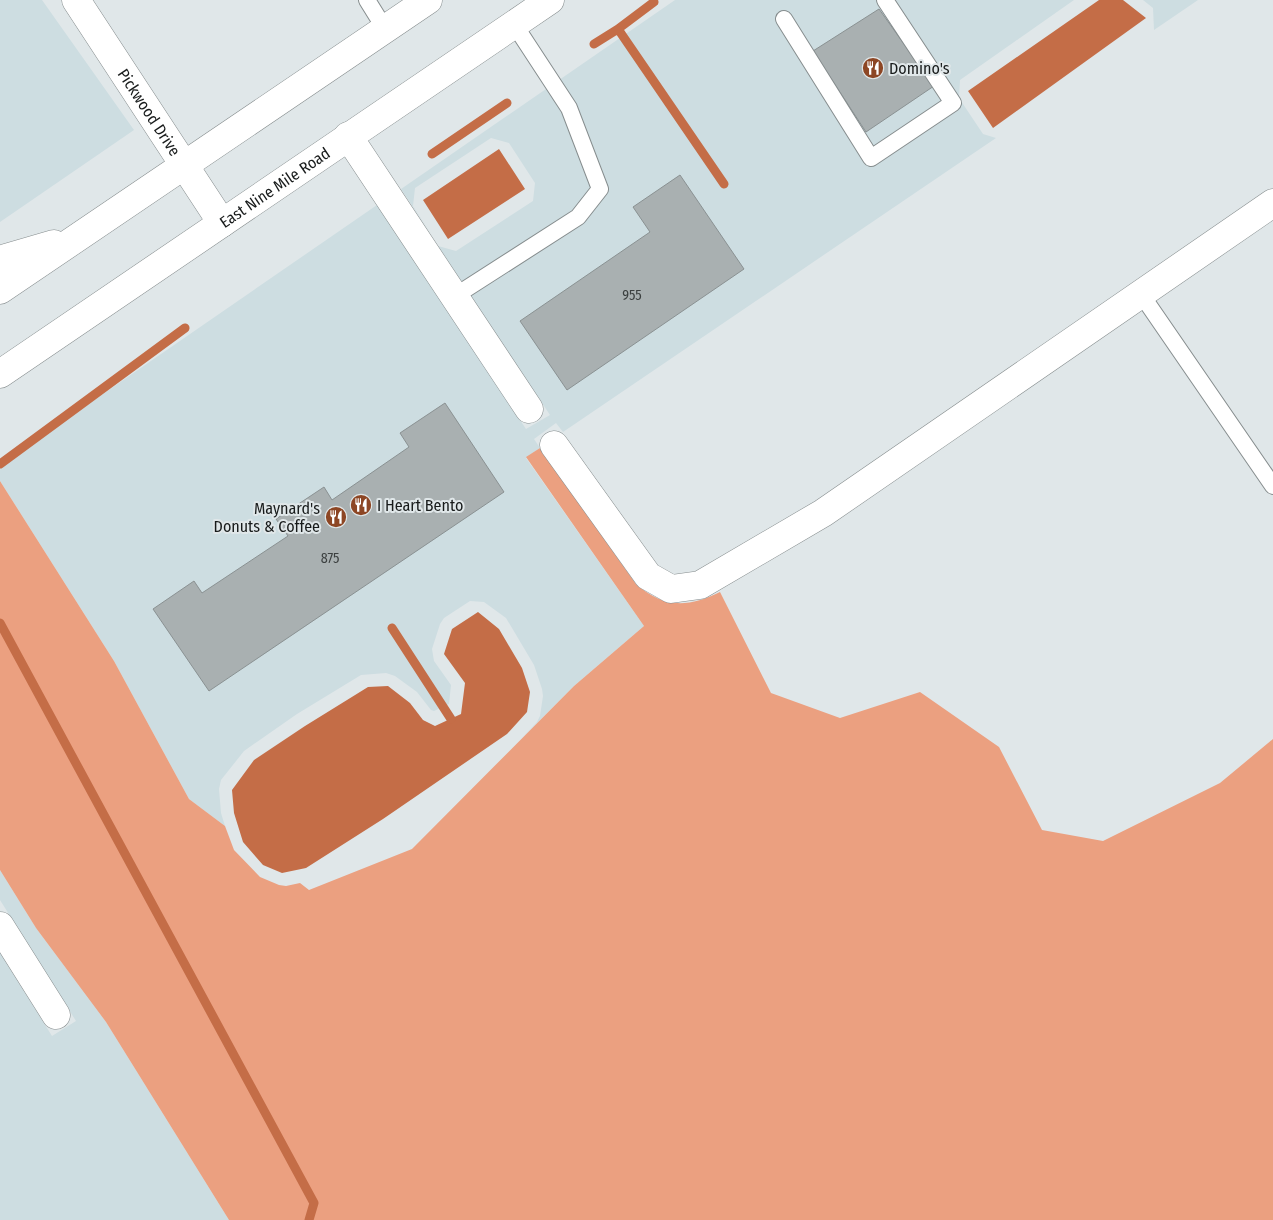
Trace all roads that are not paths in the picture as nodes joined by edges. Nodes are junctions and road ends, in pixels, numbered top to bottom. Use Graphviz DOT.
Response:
graph roads {
  1 [pos="76,0"];
  2 [pos="367,0"];
  3 [pos="428,0"];
  4 [pos="550,0"];
  5 [pos="885,0"];
  6 [pos="784,19"];
  7 [pos="514,24"];
  8 [pos="385,29"];
  9 [pos="348,136"];
  10 [pos="184,165"];
  11 [pos="1273,203"];
  12 [pos="222,223"];
  13 [pos="79,236"];
  14 [pos="0,262"];
  15 [pos="0,290"];
  16 [pos="1141,294"];
  17 [pos="454,296"];
  18 [pos="0,374"];
  19 [pos="529,408"];
  20 [pos="554,445"];
  21 [pos="1273,486"];
  22 [pos="0,926"];
  23 [pos="56,1015"];
  1 -- 10 [label="street, Pickwood Drive"];
  2 -- 8 [label="lane"];
  3 -- 8 [label="street"];
  4 -- 7 [label="street, East Nine Mile Road"];
  5 -- 6 [label="lane"];
  7 -- 9 [label="street, East Nine Mile Road"];
  7 -- 17 [label="lane"];
  8 -- 10 [label="street"];
  9 -- 12 [label="street, East Nine Mile Road"];
  9 -- 17 [label="street"];
  10 -- 12 [label="street, Pickwood Drive"];
  10 -- 13 [label="street"];
  11 -- 16 [label="street"];
  12 -- 18 [label="street, East Nine Mile Road"];
  13 -- 14 [label="street"];
  13 -- 15 [label="street"];
  16 -- 20 [label="street"];
  16 -- 21 [label="lane"];
  17 -- 19 [label="street"];
  22 -- 23 [label="street"];
}
